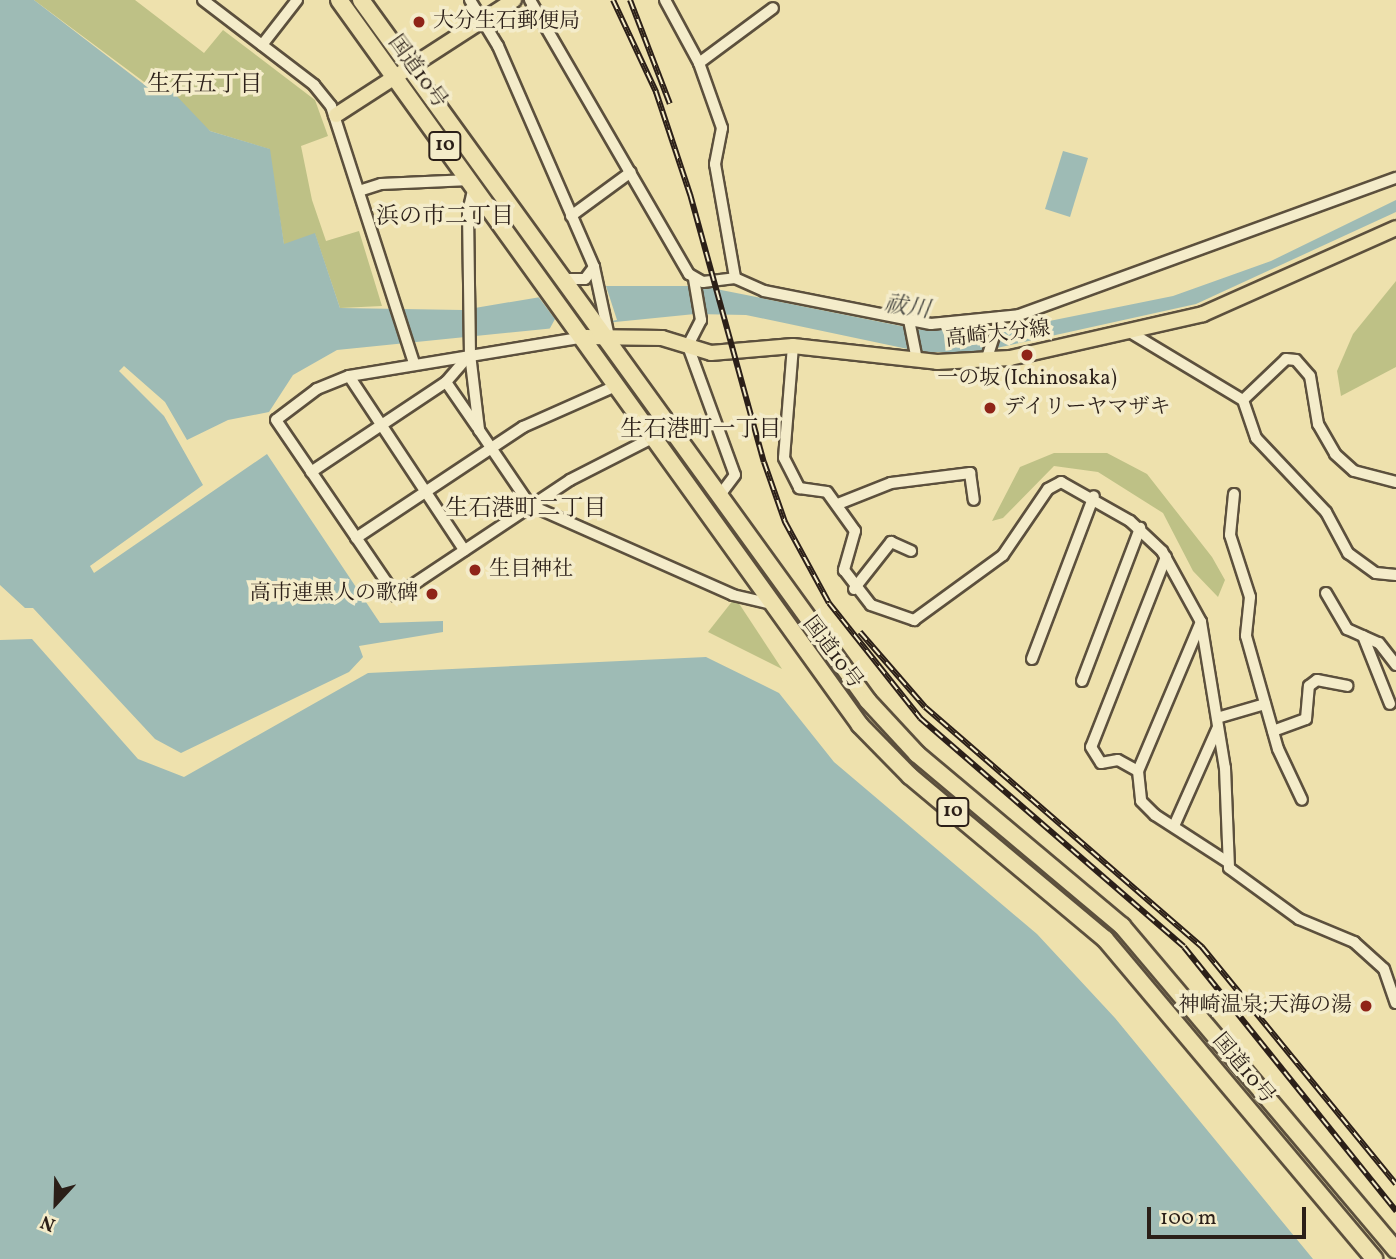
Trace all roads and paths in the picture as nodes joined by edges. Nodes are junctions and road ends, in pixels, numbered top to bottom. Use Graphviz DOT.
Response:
graph roads {
  1 [pos="203,0"];
  2 [pos="296,0"];
  3 [pos="339,0"];
  4 [pos="361,0"];
  5 [pos="470,0"];
  6 [pos="514,0"];
  7 [pos="530,0"];
  8 [pos="665,0"];
  9 [pos="774,8"];
  10 [pos="484,19"];
  11 [pos="262,45"];
  12 [pos="699,63"];
  13 [pos="410,65"];
  14 [pos="394,75"];
  15 [pos="335,115"];
  16 [pos="631,172"];
  17 [pos="1396,178"];
  18 [pos="472,183"];
  19 [pos="359,191"];
  20 [pos="572,216"];
  21 [pos="1396,228"];
  22 [pos="594,267"];
  23 [pos="736,278"];
  24 [pos="693,281"];
  25 [pos="571,284"];
  26 [pos="999,321"];
  27 [pos="909,323"];
  28 [pos="605,327"];
  29 [pos="581,332"];
  30 [pos="1133,334"];
  31 [pos="688,346"];
  32 [pos="793,346"];
  33 [pos="470,354"];
  34 [pos="916,357"];
  35 [pos="987,357"];
  36 [pos="414,363"];
  37 [pos="349,376"];
  38 [pos="446,382"];
  39 [pos="618,385"];
  40 [pos="1243,400"];
  41 [pos="378,426"];
  42 [pos="479,429"];
  43 [pos="654,437"];
  44 [pos="491,447"];
  45 [pos="311,472"];
  46 [pos="1396,482"];
  47 [pos="424,491"];
  48 [pos="1234,494"];
  49 [pos="720,495"];
  50 [pos="1094,496"];
  51 [pos="974,500"];
  52 [pos="838,504"];
  53 [pos="530,505"];
  54 [pos="1140,528"];
  55 [pos="356,538"];
  56 [pos="464,550"];
  57 [pos="911,551"];
  58 [pos="1167,557"];
  59 [pos="1396,575"];
  60 [pos="854,589"];
  61 [pos="1325,593"];
  62 [pos="769,603"];
  63 [pos="1200,622"];
  64 [pos="1363,636"];
  65 [pos="1032,659"];
  66 [pos="1396,665"];
  67 [pos="1082,681"];
  68 [pos="1347,686"];
  69 [pos="1265,704"];
  70 [pos="1390,704"];
  71 [pos="1218,722"];
  72 [pos="1273,731"];
  73 [pos="1138,771"];
  74 [pos="1302,800"];
  75 [pos="1174,826"];
  76 [pos="1226,861"];
  77 [pos="1396,968"];
  78 [pos="1384,969"];
  79 [pos="1396,1003"];
  80 [pos="1396,1250"];
  81 [pos="1374,1259"];
  1 -- 11 [label="street"];
  2 -- 11 [label="street"];
  3 -- 14 [label="highway, 国道10号 / 10"];
  4 -- 13 [label="highway, 国道10号 / 10"];
  5 -- 10 [label="street"];
  6 -- 10 [label="main road"];
  7 -- 16 [label="street"];
  8 -- 12 [label="street"];
  9 -- 12 [label="street"];
  10 -- 13 [label="main road"];
  10 -- 20 [label="street"];
  11 -- 15 [label="street"];
  12 -- 23 [label="street"];
  13 -- 14 [label="main road"];
  13 -- 25 [label="highway, 国道10号 / 10"];
  14 -- 15 [label="main road"];
  14 -- 18 [label="highway, 国道10号 / 10"];
  15 -- 19 [label="street"];
  16 -- 20 [label="street"];
  16 -- 24 [label="street"];
  17 -- 26 [label="street"];
  18 -- 19 [label="street"];
  18 -- 29 [label="highway, 国道10号 / 10"];
  18 -- 33 [label="street"];
  19 -- 36 [label="street"];
  20 -- 22 [label="street"];
  21 -- 30 [label="main road, 高崎大分線"];
  22 -- 25 [label="street"];
  22 -- 28 [label="street"];
  23 -- 24 [label="street"];
  23 -- 27 [label="street"];
  24 -- 31 [label="street"];
  25 -- 28 [label="highway, 国道10号 / 10"];
  26 -- 27 [label="street"];
  26 -- 35 [label="street"];
  27 -- 34 [label="street"];
  28 -- 29 [label="main road, 高崎大分線"];
  28 -- 31 [label="main road, 高崎大分線"];
  28 -- 49 [label="highway, 国道10号 / 10"];
  29 -- 33 [label="street"];
  29 -- 39 [label="highway, 国道10号 / 10"];
  30 -- 35 [label="main road, 高崎大分線"];
  30 -- 40 [label="street"];
  31 -- 32 [label="main road, 高崎大分線"];
  31 -- 49 [label="street"];
  32 -- 34 [label="main road, 高崎大分線"];
  32 -- 52 [label="street"];
  33 -- 36 [label="street"];
  33 -- 38 [label="street"];
  33 -- 42 [label="street"];
  34 -- 35 [label="main road, 高崎大分線"];
  36 -- 37 [label="street"];
  37 -- 41 [label="street"];
  37 -- 45 [label="street"];
  38 -- 41 [label="street"];
  38 -- 42 [label="street"];
  39 -- 43 [label="highway, 国道10号 / 10"];
  39 -- 44 [label="street"];
  40 -- 46 [label="street"];
  40 -- 59 [label="street"];
  41 -- 45 [label="street"];
  41 -- 47 [label="street"];
  42 -- 44 [label="street"];
  43 -- 53 [label="street"];
  43 -- 62 [label="highway, 国道10号 / 10"];
  44 -- 47 [label="street"];
  44 -- 53 [label="street"];
  45 -- 55 [label="street"];
  47 -- 55 [label="street"];
  47 -- 56 [label="street"];
  48 -- 69 [label="street"];
  49 -- 80 [label="highway, 国道10号 / 10"];
  50 -- 54 [label="street"];
  50 -- 60 [label="street"];
  50 -- 65 [label="street"];
  51 -- 52 [label="street"];
  52 -- 60 [label="street"];
  53 -- 56 [label="street"];
  53 -- 62 [label="street"];
  54 -- 58 [label="street"];
  54 -- 67 [label="street"];
  55 -- 56 [label="street"];
  57 -- 60 [label="street"];
  58 -- 63 [label="street"];
  58 -- 73 [label="street"];
  61 -- 64 [label="street"];
  62 -- 81 [label="highway, 国道10号 / 10"];
  63 -- 71 [label="street"];
  63 -- 73 [label="street"];
  64 -- 66 [label="street"];
  64 -- 70 [label="street"];
  68 -- 72 [label="street"];
  69 -- 71 [label="street"];
  69 -- 72 [label="street"];
  71 -- 75 [label="street"];
  71 -- 76 [label="street"];
  72 -- 74 [label="street"];
  73 -- 75 [label="street"];
  75 -- 76 [label="street"];
  76 -- 78 [label="street"];
  77 -- 78 [label="street"];
  78 -- 79 [label="street"];
}
